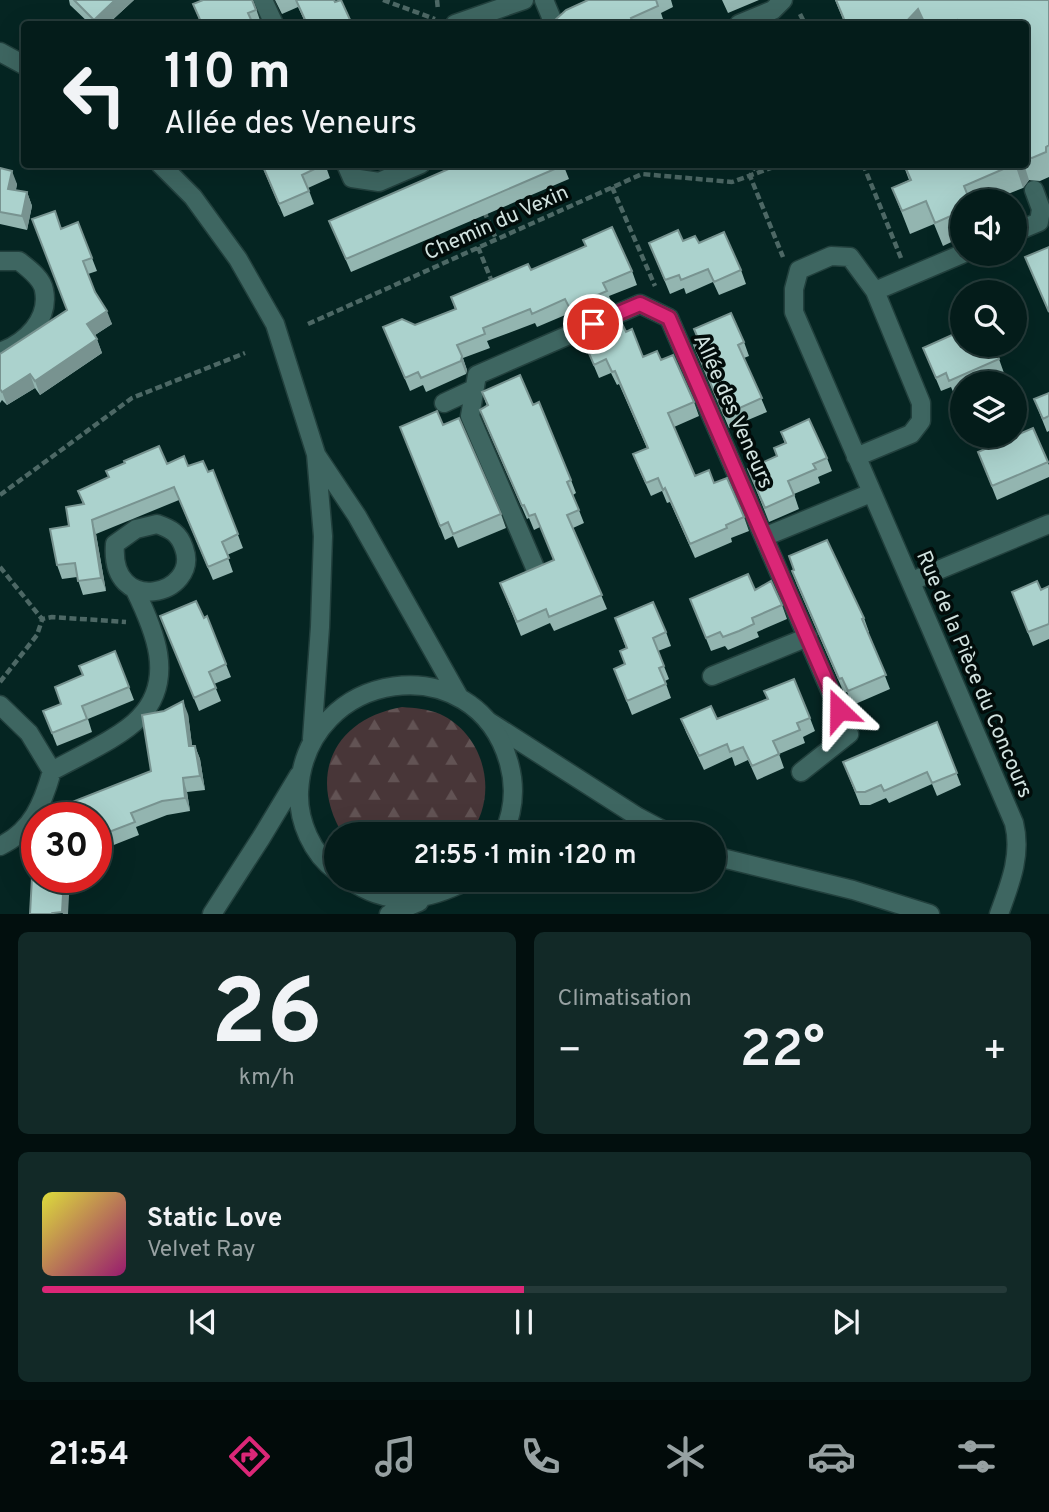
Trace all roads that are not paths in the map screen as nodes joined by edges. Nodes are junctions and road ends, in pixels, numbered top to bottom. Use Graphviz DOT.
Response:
graph roads {
  1 [pos="263,0"];
  2 [pos="524,0"];
  3 [pos="544,0"];
  4 [pos="783,0"];
  5 [pos="273,21"];
  6 [pos="454,21"];
  7 [pos="553,21"];
  8 [pos="746,21"];
  9 [pos="0,52"];
  10 [pos="21,63"];
  11 [pos="164,168"];
  12 [pos="348,168"];
  13 [pos="412,168"];
  14 [pos="1034,190"];
  15 [pos="1027,227"];
  16 [pos="950,259"];
  17 [pos="0,261"];
  18 [pos="875,291"];
  19 [pos="0,352"];
  20 [pos="474,389"];
  21 [pos="444,403"];
  22 [pos="316,454"];
  23 [pos="856,457"];
  24 [pos="871,493"];
  25 [pos="1049,524"];
  26 [pos="764,537"];
  27 [pos="536,570"];
  28 [pos="912,581"];
  29 [pos="135,590"];
  30 [pos="807,637"];
  31 [pos="712,676"];
  32 [pos="459,697"];
  33 [pos="0,705"];
  34 [pos="488,721"];
  35 [pos="312,739"];
  36 [pos="52,771"];
  37 [pos="301,772"];
  38 [pos="801,772"];
  39 [pos="510,822"];
  40 [pos="647,822"];
  41 [pos="0,846"];
  42 [pos="726,860"];
  43 [pos="324,861"];
  44 [pos="369,892"];
  45 [pos="443,892"];
  46 [pos="432,897"];
  47 [pos="212,914"];
  48 [pos="389,914"];
  49 [pos="930,914"];
  50 [pos="999,914"];
  1 -- 5 [label="street"];
  2 -- 6 [label="street"];
  3 -- 7 [label="street"];
  4 -- 8 [label="street"];
  9 -- 10 [label="street"];
  11 -- 22 [label="street"];
  12 -- 13 [label="street"];
  14 -- 15 [label="street"];
  16 -- 18 [label="street"];
  17 -- 19 [label="street"];
  18 -- 23 [label="street"];
  18 -- 23 [label="street, Rue de la Pièce du Concours"];
  20 -- 21 [label="street"];
  20 -- 26 [label="street, Allée des Veneurs"];
  20 -- 27 [label="street"];
  22 -- 32 [label="street"];
  22 -- 35 [label="street"];
  23 -- 24 [label="street, Rue de la Pièce du Concours"];
  24 -- 26 [label="street"];
  24 -- 28 [label="street, Rue de la Pièce du Concours"];
  25 -- 28 [label="street"];
  26 -- 30 [label="street, Allée des Veneurs"];
  28 -- 50 [label="street, Rue de la Pièce du Concours"];
  29 -- 29 [label="street"];
  29 -- 36 [label="street"];
  30 -- 31 [label="street"];
  30 -- 38 [label="street, Allée des Veneurs"];
  32 -- 34 [label="street"];
  32 -- 35 [label="street"];
  33 -- 36 [label="street"];
  34 -- 39 [label="street"];
  34 -- 40 [label="street"];
  35 -- 37 [label="street"];
  36 -- 41 [label="street"];
  37 -- 43 [label="street"];
  37 -- 47 [label="street"];
  42 -- 49 [label="street"];
  44 -- 46 [label="street"];
  45 -- 46 [label="street"];
  46 -- 48 [label="street"];
}
